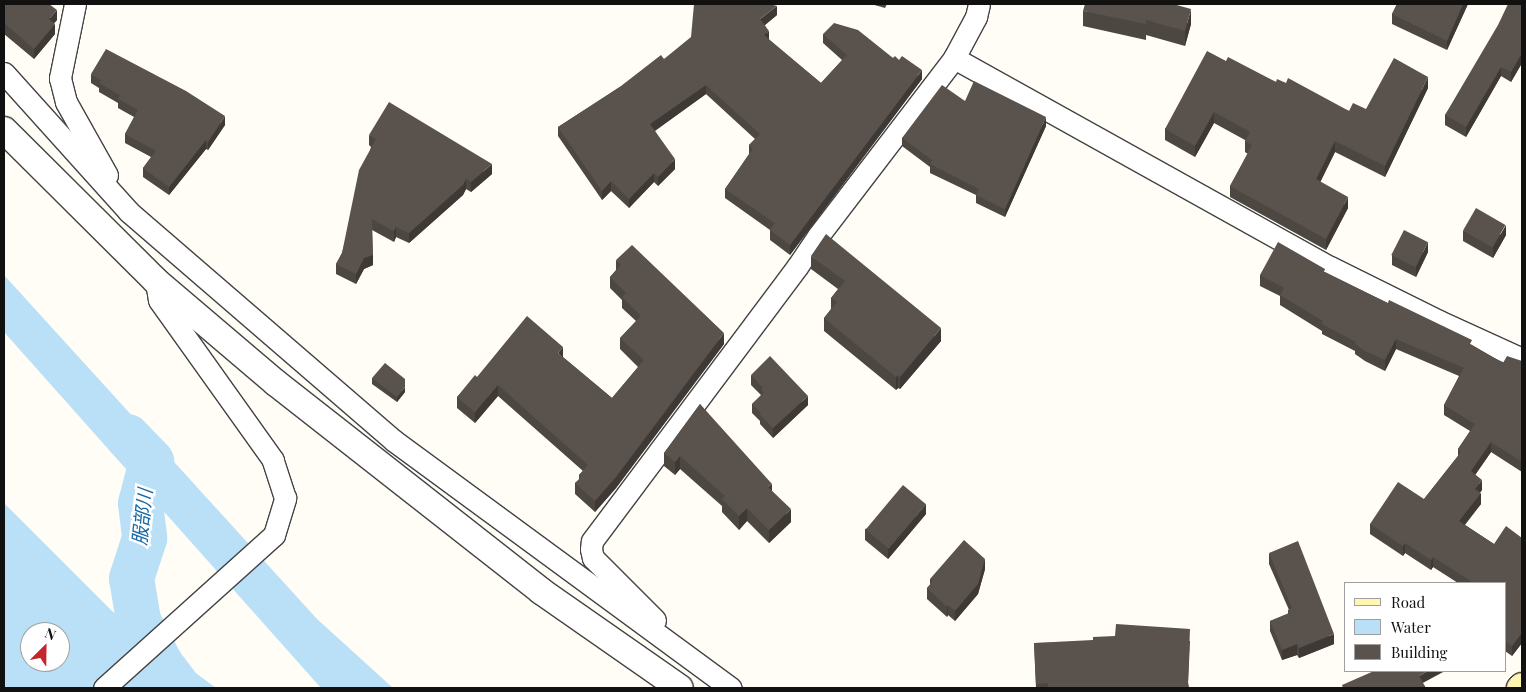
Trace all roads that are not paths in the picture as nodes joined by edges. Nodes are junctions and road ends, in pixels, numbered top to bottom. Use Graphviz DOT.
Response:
graph roads {
  1 [pos="75,4"];
  2 [pos="979,4"];
  3 [pos="954,58"];
  4 [pos="4,74"];
  5 [pos="4,130"];
  6 [pos="129,212"];
  7 [pos="156,281"];
  8 [pos="1522,359"];
  9 [pos="675,648"];
  10 [pos="104,688"];
  11 [pos="680,688"];
  12 [pos="731,688"];
  1 -- 6 [label="street"];
  2 -- 3 [label="street"];
  3 -- 8 [label="street"];
  3 -- 9 [label="street"];
  4 -- 6 [label="street"];
  5 -- 7 [label="street"];
  6 -- 9 [label="street"];
  7 -- 10 [label="street"];
  7 -- 11 [label="street"];
  9 -- 12 [label="street"];
}
